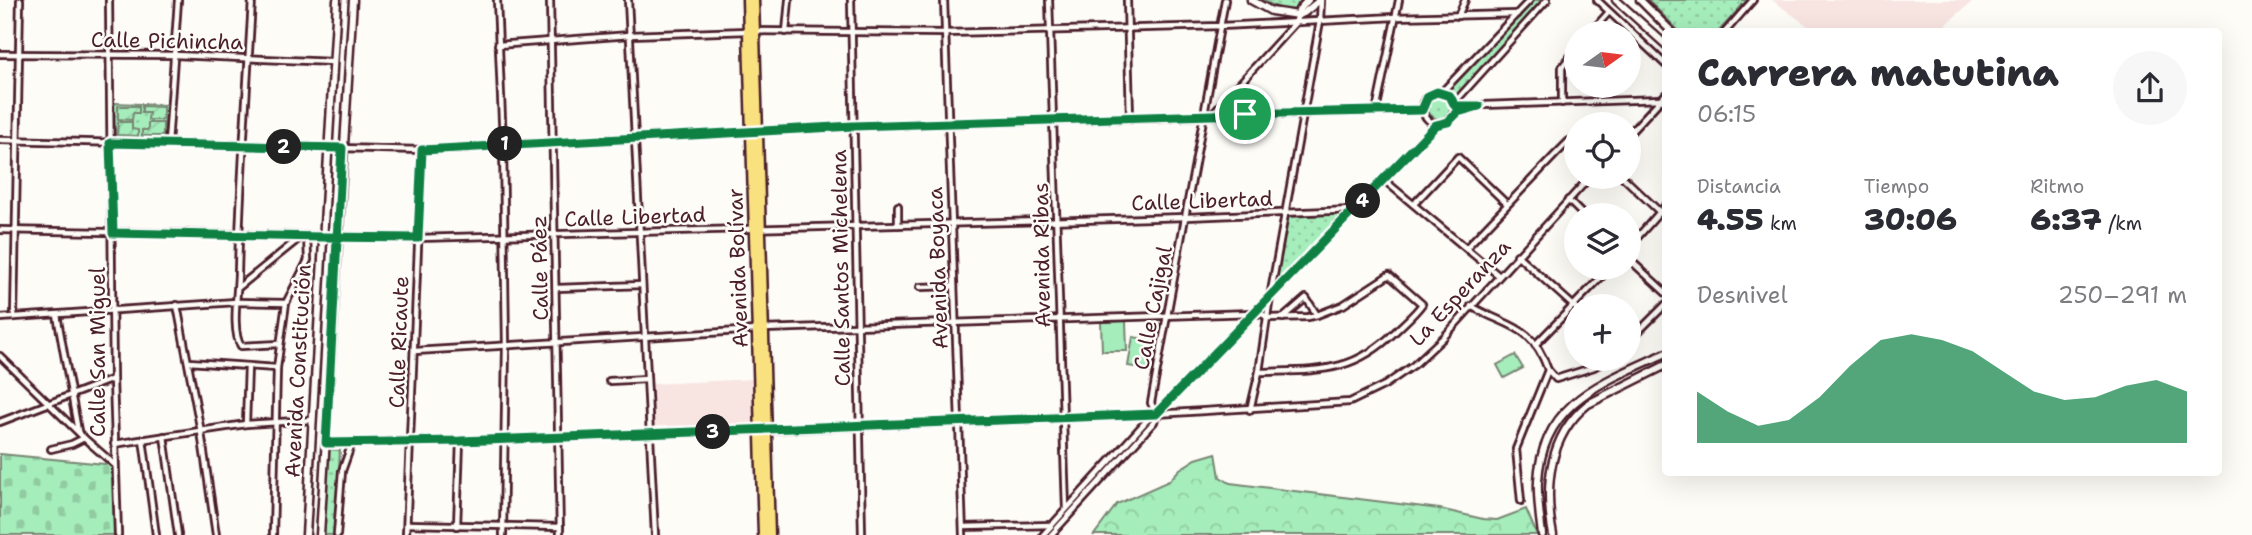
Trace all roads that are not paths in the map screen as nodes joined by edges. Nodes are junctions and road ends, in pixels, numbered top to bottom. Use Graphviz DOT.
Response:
graph roads {
  1 [pos="20,0"];
  2 [pos="109,0"];
  3 [pos="178,0"];
  4 [pos="252,0"];
  5 [pos="337,0"];
  6 [pos="353,0"];
  7 [pos="497,0"];
  8 [pos="550,0"];
  9 [pos="628,0"];
  10 [pos="747,0"];
  11 [pos="754,0"];
  12 [pos="789,0"];
  13 [pos="851,0"];
  14 [pos="944,0"];
  15 [pos="1049,0"];
  16 [pos="1127,0"];
  17 [pos="1225,0"];
  18 [pos="1251,0"];
  19 [pos="1308,0"];
  20 [pos="1321,0"];
  21 [pos="1399,0"];
  22 [pos="1465,0"];
  23 [pos="1530,0"];
  24 [pos="1547,0"];
  25 [pos="1597,0"];
  26 [pos="1616,0"];
  27 [pos="1640,0"];
  28 [pos="1753,0"];
  29 [pos="1609,12"];
  30 [pos="1517,14"];
  31 [pos="1298,15"];
  32 [pos="1458,16"];
  33 [pos="1395,17"];
  34 [pos="1320,21"];
  35 [pos="1601,21"];
  36 [pos="1295,23"];
  37 [pos="1221,26"];
  38 [pos="1128,28"];
  39 [pos="1668,28"];
  40 [pos="1728,28"];
  41 [pos="1051,30"];
  42 [pos="751,31"];
  43 [pos="786,32"];
  44 [pos="851,32"];
  45 [pos="945,33"];
  46 [pos="629,35"];
  47 [pos="551,41"];
  48 [pos="1662,41"];
  49 [pos="498,46"];
  50 [pos="0,54"];
  51 [pos="19,54"];
  52 [pos="175,55"];
  53 [pos="110,56"];
  54 [pos="248,59"];
  55 [pos="1662,61"];
  56 [pos="333,62"];
  57 [pos="1564,64"];
  58 [pos="1236,89"];
  59 [pos="1442,92"];
  60 [pos="1661,99"];
  61 [pos="1562,103"];
  62 [pos="1454,105"];
  63 [pos="1479,106"];
  64 [pos="1422,110"];
  65 [pos="1377,111"];
  66 [pos="1302,113"];
  67 [pos="1245,114"];
  68 [pos="1207,116"];
  69 [pos="1453,116"];
  70 [pos="1130,118"];
  71 [pos="1055,120"];
  72 [pos="1641,121"];
  73 [pos="949,123"];
  74 [pos="1436,125"];
  75 [pos="853,126"];
  76 [pos="755,131"];
  77 [pos="634,138"];
  78 [pos="0,140"];
  79 [pos="16,141"];
  80 [pos="553,141"];
  81 [pos="110,143"];
  82 [pos="168,144"];
  83 [pos="503,144"];
  84 [pos="242,146"];
  85 [pos="1564,146"];
  86 [pos="328,148"];
  87 [pos="342,148"];
  88 [pos="422,150"];
  89 [pos="1384,180"];
  90 [pos="1579,189"];
  91 [pos="1636,189"];
  92 [pos="1568,201"];
  93 [pos="1414,204"];
  94 [pos="1507,204"];
  95 [pos="898,206"];
  96 [pos="1354,209"];
  97 [pos="1662,210"];
  98 [pos="1660,212"];
  99 [pos="1284,214"];
  100 [pos="1186,217"];
  101 [pos="1058,221"];
  102 [pos="952,223"];
  103 [pos="855,225"];
  104 [pos="898,225"];
  105 [pos="757,229"];
  106 [pos="0,230"];
  107 [pos="15,230"];
  108 [pos="640,232"];
  109 [pos="113,233"];
  110 [pos="1641,233"];
  111 [pos="239,234"];
  112 [pos="556,235"];
  113 [pos="305,236"];
  114 [pos="323,237"];
  115 [pos="337,237"];
  116 [pos="503,237"];
  117 [pos="418,238"];
  118 [pos="1467,247"];
  119 [pos="1517,255"];
  120 [pos="1641,270"];
  121 [pos="1498,275"];
  122 [pos="1600,280"];
  123 [pos="642,285"];
  124 [pos="954,286"];
  125 [pos="920,287"];
  126 [pos="238,288"];
  127 [pos="556,289"];
  128 [pos="1662,289"];
  129 [pos="1587,294"];
  130 [pos="1270,297"];
  131 [pos="1564,298"];
  132 [pos="236,302"];
  133 [pos="286,303"];
  134 [pos="177,305"];
  135 [pos="1471,306"];
  136 [pos="1662,308"];
  137 [pos="114,310"];
  138 [pos="1253,313"];
  139 [pos="57,315"];
  140 [pos="1317,315"];
  141 [pos="14,317"];
  142 [pos="1168,317"];
  143 [pos="0,318"];
  144 [pos="1268,318"];
  145 [pos="1283,318"];
  146 [pos="1564,318"];
  147 [pos="1059,319"];
  148 [pos="956,324"];
  149 [pos="858,326"];
  150 [pos="1641,329"];
  151 [pos="760,330"];
  152 [pos="645,336"];
  153 [pos="557,341"];
  154 [pos="281,344"];
  155 [pos="506,345"];
  156 [pos="1535,345"];
  157 [pos="415,351"];
  158 [pos="1662,355"];
  159 [pos="0,356"];
  160 [pos="189,362"];
  161 [pos="248,366"];
  162 [pos="1662,367"];
  163 [pos="277,368"];
  164 [pos="1548,370"];
  165 [pos="1581,371"];
  166 [pos="1259,372"];
  167 [pos="113,379"];
  168 [pos="647,379"];
  169 [pos="609,381"];
  170 [pos="71,396"];
  171 [pos="49,404"];
  172 [pos="1250,410"];
  173 [pos="1156,414"];
  174 [pos="1062,418"];
  175 [pos="313,420"];
  176 [pos="959,421"];
  177 [pos="0,422"];
  178 [pos="276,423"];
  179 [pos="246,424"];
  180 [pos="860,426"];
  181 [pos="763,430"];
  182 [pos="201,432"];
  183 [pos="79,433"];
  184 [pos="650,434"];
  185 [pos="164,436"];
  186 [pos="558,436"];
  187 [pos="83,438"];
  188 [pos="143,439"];
  189 [pos="505,439"];
  190 [pos="460,441"];
  191 [pos="114,443"];
  192 [pos="326,443"];
  193 [pos="352,443"];
  194 [pos="410,443"];
  195 [pos="51,449"];
  196 [pos="115,465"];
  197 [pos="1521,501"];
  198 [pos="1066,509"];
  199 [pos="406,524"];
  200 [pos="1052,525"];
  201 [pos="457,526"];
  202 [pos="471,526"];
  203 [pos="503,526"];
  204 [pos="560,527"];
  205 [pos="963,527"];
  206 [pos="118,535"];
  207 [pos="156,535"];
  208 [pos="178,535"];
  209 [pos="216,535"];
  210 [pos="273,535"];
  211 [pos="306,535"];
  212 [pos="320,535"];
  213 [pos="337,535"];
  214 [pos="406,535"];
  215 [pos="470,535"];
  216 [pos="503,535"];
  217 [pos="560,535"];
  218 [pos="655,535"];
  219 [pos="763,535"];
  220 [pos="770,535"];
  221 [pos="862,535"];
  222 [pos="963,535"];
  223 [pos="1043,535"];
  224 [pos="1051,535"];
  225 [pos="1542,535"];
  226 [pos="1553,535"];
  1 -- 51 [label="street"];
  2 -- 53 [label="street, Calle San Miguel"];
  3 -- 52 [label="street"];
  4 -- 54 [label="street"];
  5 -- 56 [label="street, Avenida Constitución"];
  6 -- 87 [label="street, Avenida Constitución"];
  7 -- 49 [label="street"];
  8 -- 47 [label="street, Calle Páez"];
  9 -- 46 [label="street"];
  10 -- 42 [label="main road, Avenida Bolívar"];
  11 -- 42 [label="main road, Avenida Bolívar"];
  12 -- 43 [label="street"];
  13 -- 44 [label="street, Calle Santos Michelena"];
  14 -- 45 [label="street, Avenida Boyaca"];
  15 -- 41 [label="street, Avenida Ribas"];
  16 -- 38 [label="street"];
  17 -- 37 [label="street, Calle Cajigal"];
  18 -- 31 [label="street"];
  19 -- 31 [label="street"];
  20 -- 31 [label="street"];
  20 -- 34 [label="street"];
  21 -- 33 [label="street"];
  22 -- 32 [label="street"];
  23 -- 30 [label="street"];
  24 -- 62 [label="street"];
  25 -- 29 [label="street"];
  26 -- 48 [label="street"];
  27 -- 39 [label="street"];
  28 -- 40 [label="street"];
  29 -- 35 [label="street"];
  29 -- 55 [label="street"];
  30 -- 32 [label="street"];
  30 -- 59 [label="street"];
  31 -- 36 [label="street"];
  32 -- 33 [label="street"];
  33 -- 34 [label="street"];
  33 -- 65 [label="street"];
  34 -- 36 [label="street"];
  34 -- 66 [label="street"];
  36 -- 37 [label="street"];
  36 -- 58 [label="street"];
  37 -- 38 [label="street"];
  37 -- 68 [label="street, Calle Cajigal"];
  38 -- 41 [label="street"];
  38 -- 70 [label="street"];
  41 -- 45 [label="street"];
  41 -- 71 [label="street, Avenida Ribas"];
  42 -- 43 [label="street"];
  42 -- 46 [label="street"];
  42 -- 76 [label="main road, Avenida Bolívar"];
  43 -- 44 [label="street"];
  44 -- 45 [label="street"];
  44 -- 75 [label="street, Calle Santos Michelena"];
  45 -- 73 [label="street, Avenida Boyaca"];
  46 -- 47 [label="street"];
  46 -- 77 [label="street"];
  47 -- 49 [label="street"];
  47 -- 80 [label="street, Calle Páez"];
  49 -- 83 [label="street"];
  50 -- 51 [label="street, Calle Pichincha"];
  51 -- 53 [label="street, Calle Pichincha"];
  51 -- 79 [label="street"];
  52 -- 53 [label="street, Calle Pichincha"];
  52 -- 54 [label="street, Calle Pichincha"];
  52 -- 82 [label="street"];
  53 -- 81 [label="street, Calle San Miguel"];
  54 -- 56 [label="street, Calle Pichincha"];
  54 -- 84 [label="street"];
  56 -- 86 [label="street, Avenida Constitución"];
  57 -- 61 [label="street"];
  58 -- 67 [label="street"];
  58 -- 68 [label="street"];
  59 -- 62 [label="street"];
  59 -- 64 [label="street"];
  60 -- 61 [label="street"];
  60 -- 72 [label="street"];
  61 -- 63 [label="street"];
  62 -- 63 [label="street"];
  62 -- 69 [label="street"];
  63 -- 69 [label="street"];
  64 -- 65 [label="street"];
  64 -- 74 [label="street"];
  65 -- 66 [label="street"];
  66 -- 67 [label="street"];
  66 -- 99 [label="street"];
  67 -- 68 [label="street"];
  68 -- 70 [label="street"];
  68 -- 100 [label="street, Calle Cajigal"];
  69 -- 74 [label="street"];
  70 -- 71 [label="street"];
  71 -- 73 [label="street"];
  71 -- 101 [label="street, Avenida Ribas"];
  73 -- 75 [label="street"];
  73 -- 102 [label="street, Avenida Boyaca"];
  74 -- 89 [label="street"];
  75 -- 76 [label="street"];
  75 -- 103 [label="street, Calle Santos Michelena"];
  76 -- 77 [label="street"];
  76 -- 105 [label="main road, Avenida Bolívar"];
  77 -- 80 [label="street"];
  77 -- 108 [label="street"];
  78 -- 79 [label="street"];
  79 -- 81 [label="street"];
  79 -- 107 [label="street"];
  80 -- 83 [label="street"];
  80 -- 112 [label="street, Calle Páez"];
  81 -- 82 [label="street"];
  81 -- 109 [label="street, Calle San Miguel"];
  82 -- 84 [label="street"];
  83 -- 88 [label="street"];
  83 -- 116 [label="street"];
  84 -- 86 [label="street"];
  84 -- 111 [label="street"];
  85 -- 94 [label="street"];
  86 -- 87 [label="street"];
  86 -- 114 [label="street, Avenida Constitución"];
  87 -- 88 [label="street"];
  87 -- 115 [label="street, Avenida Constitución"];
  88 -- 117 [label="street, Calle Ricaute"];
  89 -- 93 [label="street"];
  89 -- 96 [label="street"];
  90 -- 92 [label="street, La Esperanza"];
  91 -- 98 [label="street"];
  92 -- 119 [label="street, La Esperanza"];
  93 -- 94 [label="street"];
  93 -- 118 [label="street"];
  94 -- 118 [label="street"];
  95 -- 104 [label="street"];
  96 -- 99 [label="street, Calle Libertad"];
  96 -- 130 [label="street"];
  97 -- 98 [label="street"];
  98 -- 110 [label="street"];
  99 -- 100 [label="street, Calle Libertad"];
  99 -- 130 [label="street"];
  100 -- 101 [label="street, Calle Libertad"];
  100 -- 142 [label="street, Calle Cajigal"];
  101 -- 102 [label="street, Calle Libertad"];
  101 -- 147 [label="street, Avenida Ribas"];
  102 -- 104 [label="street, Calle Libertad"];
  102 -- 124 [label="street, Avenida Boyaca"];
  103 -- 104 [label="street, Calle Libertad"];
  103 -- 105 [label="street, Calle Libertad"];
  103 -- 149 [label="street, Calle Santos Michelena"];
  105 -- 108 [label="street, Calle Libertad"];
  105 -- 151 [label="main road, Avenida Bolívar"];
  106 -- 107 [label="street, Calle Libertad"];
  107 -- 109 [label="street, Calle Libertad"];
  107 -- 141 [label="street"];
  108 -- 112 [label="street, Calle Libertad"];
  108 -- 123 [label="street"];
  109 -- 111 [label="street, Calle Libertad"];
  109 -- 137 [label="street, Calle San Miguel"];
  111 -- 113 [label="street, Calle Libertad"];
  111 -- 126 [label="street"];
  112 -- 116 [label="street, Calle Libertad"];
  112 -- 127 [label="street, Calle Páez"];
  113 -- 114 [label="street, Calle Libertad"];
  113 -- 126 [label="street"];
  113 -- 133 [label="street"];
  114 -- 115 [label="street, Calle Libertad"];
  114 -- 175 [label="street, Avenida Constitución"];
  115 -- 117 [label="street, Calle Libertad"];
  115 -- 192 [label="street, Avenida Constitución"];
  116 -- 117 [label="street, Calle Libertad"];
  116 -- 155 [label="street"];
  117 -- 157 [label="street, Calle Ricaute"];
  118 -- 121 [label="street"];
  119 -- 121 [label="street, La Esperanza"];
  119 -- 131 [label="street"];
  120 -- 128 [label="street"];
  121 -- 135 [label="street, La Esperanza"];
  122 -- 129 [label="street"];
  123 -- 127 [label="street"];
  123 -- 152 [label="street"];
  124 -- 125 [label="street"];
  124 -- 148 [label="street, Avenida Boyaca"];
  126 -- 132 [label="street"];
  127 -- 153 [label="street, Calle Páez"];
  130 -- 138 [label="street"];
  130 -- 144 [label="street"];
  132 -- 133 [label="street"];
  132 -- 134 [label="street"];
  132 -- 154 [label="street"];
  133 -- 154 [label="street"];
  134 -- 137 [label="street"];
  134 -- 160 [label="street"];
  135 -- 156 [label="street"];
  135 -- 172 [label="street, La Esperanza"];
  136 -- 150 [label="street"];
  137 -- 139 [label="street"];
  137 -- 167 [label="street, Calle San Miguel"];
  138 -- 142 [label="street"];
  138 -- 144 [label="street"];
  138 -- 173 [label="street"];
  139 -- 141 [label="street"];
  139 -- 170 [label="street"];
  140 -- 145 [label="street"];
  140 -- 145 [label="street"];
  140 -- 166 [label="street"];
  141 -- 143 [label="street"];
  142 -- 147 [label="street"];
  142 -- 173 [label="street, Calle Cajigal"];
  144 -- 145 [label="street"];
  144 -- 166 [label="street"];
  146 -- 156 [label="street"];
  147 -- 148 [label="street"];
  147 -- 174 [label="street, Avenida Ribas"];
  148 -- 149 [label="street"];
  148 -- 176 [label="street, Avenida Boyaca"];
  149 -- 151 [label="street"];
  149 -- 180 [label="street, Calle Santos Michelena"];
  151 -- 152 [label="street"];
  151 -- 181 [label="main road, Avenida Bolívar"];
  152 -- 153 [label="street"];
  152 -- 168 [label="street"];
  153 -- 155 [label="street"];
  153 -- 186 [label="street, Calle Páez"];
  154 -- 163 [label="street"];
  155 -- 157 [label="street"];
  155 -- 189 [label="street"];
  156 -- 164 [label="street"];
  157 -- 194 [label="street, Calle Ricaute"];
  158 -- 225 [label="street"];
  159 -- 171 [label="street"];
  160 -- 161 [label="street"];
  160 -- 182 [label="street"];
  161 -- 163 [label="street"];
  161 -- 179 [label="street"];
  162 -- 226 [label="street"];
  163 -- 178 [label="street"];
  164 -- 165 [label="street"];
  164 -- 197 [label="street"];
  166 -- 172 [label="street"];
  167 -- 170 [label="street"];
  167 -- 191 [label="street, Calle San Miguel"];
  168 -- 169 [label="street"];
  168 -- 184 [label="street"];
  170 -- 171 [label="street"];
  170 -- 183 [label="street"];
  171 -- 177 [label="street"];
  171 -- 183 [label="street"];
  172 -- 173 [label="street, La Esperanza"];
  173 -- 174 [label="street, La Esperanza"];
  173 -- 198 [label="street"];
  173 -- 224 [label="street"];
  174 -- 176 [label="street, La Esperanza"];
  174 -- 198 [label="street, Avenida Ribas"];
  175 -- 178 [label="street"];
  175 -- 211 [label="street, Avenida Constitución"];
  176 -- 180 [label="street, La Esperanza"];
  176 -- 205 [label="street, Avenida Boyaca"];
  178 -- 179 [label="street"];
  178 -- 210 [label="street"];
  179 -- 182 [label="street"];
  180 -- 181 [label="street, La Esperanza"];
  180 -- 221 [label="street, Calle Santos Michelena"];
  181 -- 184 [label="street, La Esperanza"];
  181 -- 219 [label="main road, Avenida Bolívar"];
  181 -- 220 [label="main road, Avenida Bolívar"];
  182 -- 185 [label="street"];
  182 -- 209 [label="street"];
  183 -- 187 [label="street"];
  184 -- 186 [label="street, La Esperanza"];
  184 -- 218 [label="street"];
  185 -- 188 [label="street"];
  185 -- 208 [label="street"];
  186 -- 189 [label="street, La Esperanza"];
  186 -- 204 [label="street, Calle Páez"];
  187 -- 195 [label="street"];
  187 -- 196 [label="street"];
  188 -- 191 [label="street"];
  188 -- 207 [label="street"];
  189 -- 190 [label="street, La Esperanza"];
  189 -- 203 [label="street"];
  190 -- 194 [label="street, La Esperanza"];
  190 -- 201 [label="street"];
  191 -- 196 [label="street, Calle San Miguel"];
  192 -- 193 [label="street, La Esperanza"];
  192 -- 212 [label="street, Avenida Constitución"];
  193 -- 194 [label="street, La Esperanza"];
  193 -- 213 [label="street"];
  194 -- 199 [label="street, Calle Ricaute"];
  196 -- 206 [label="street, Calle San Miguel"];
  198 -- 200 [label="street"];
  199 -- 201 [label="street"];
  199 -- 214 [label="street, Calle Ricaute"];
  200 -- 205 [label="street"];
  200 -- 223 [label="street"];
  201 -- 202 [label="street"];
  202 -- 203 [label="street"];
  202 -- 215 [label="street"];
  203 -- 204 [label="street"];
  203 -- 216 [label="street"];
  204 -- 217 [label="street, Calle Páez"];
  205 -- 222 [label="street, Avenida Boyaca"];
}
